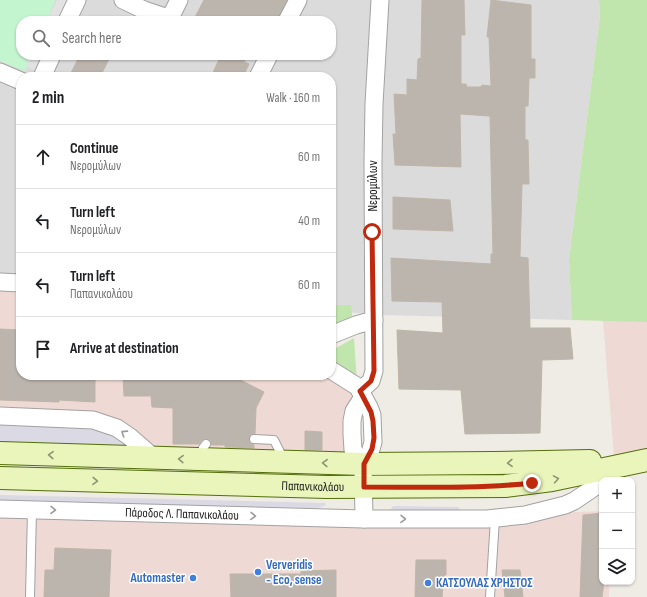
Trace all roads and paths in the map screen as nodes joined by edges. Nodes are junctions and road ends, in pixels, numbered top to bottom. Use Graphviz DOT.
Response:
graph roads {
  1 [pos="77,0"];
  2 [pos="123,0"];
  3 [pos="179,0"];
  4 [pos="298,0"];
  5 [pos="380,0"];
  6 [pos="69,16"];
  7 [pos="162,16"];
  8 [pos="167,16"];
  9 [pos="290,16"];
  10 [pos="50,60"];
  11 [pos="266,60"];
  12 [pos="0,72"];
  13 [pos="44,72"];
  14 [pos="260,72"];
  15 [pos="16,79"];
  16 [pos="0,282"];
  17 [pos="16,283"];
  18 [pos="374,320"];
  19 [pos="336,333"];
  20 [pos="336,373"];
  21 [pos="362,394"];
  22 [pos="0,416"];
  23 [pos="254,439"];
  24 [pos="280,452"];
  25 [pos="0,453"];
  26 [pos="154,458"];
  27 [pos="647,460"];
  28 [pos="364,464"];
  29 [pos="612,477"];
  30 [pos="0,478"];
  31 [pos="599,484"];
  32 [pos="364,487"];
  33 [pos="0,509"];
  34 [pos="32,510"];
  35 [pos="364,519"];
  36 [pos="495,519"];
  37 [pos="30,597"];
  38 [pos="490,597"];
  1 -- 6 [label="street"];
  2 -- 7 [label="street"];
  3 -- 8 [label="street"];
  4 -- 9 [label="street"];
  5 -- 18 [label="street, Νερομύλων"];
  10 -- 13 [label="street"];
  11 -- 14 [label="street"];
  12 -- 15 [label="street"];
  16 -- 17 [label="street"];
  18 -- 19 [label="street"];
  18 -- 21 [label="street, Νερομύλων"];
  20 -- 21 [label="street"];
  21 -- 28 [label="street, Νερομύλων"];
  26 -- 22 [label="street, one-way"];
  23 -- 24 [label="lane"];
  26 -- 25 [label="main road, Παπανικολάου, one-way"];
  28 -- 26 [label="main road, Παπανικολάου, one-way"];
  27 -- 28 [label="main road, Παπανικολάου, one-way"];
  27 -- 29 [label="street"];
  32 -- 27 [label="main road, Παπανικολάου, one-way"];
  28 -- 32 [label="street"];
  30 -- 32 [label="main road, Παπανικολάου, one-way"];
  31 -- 36 [label="street, Πάροδος Λ. Παπανικολάου"];
  32 -- 35 [label="street"];
  33 -- 34 [label="street, Πάροδος Λ. Παπανικολάου"];
  34 -- 35 [label="street, Πάροδος Λ. Παπανικολάου, one-way"];
  34 -- 37 [label="lane"];
  35 -- 36 [label="street, Πάροδος Λ. Παπανικολάου, one-way"];
  36 -- 38 [label="lane"];
}
